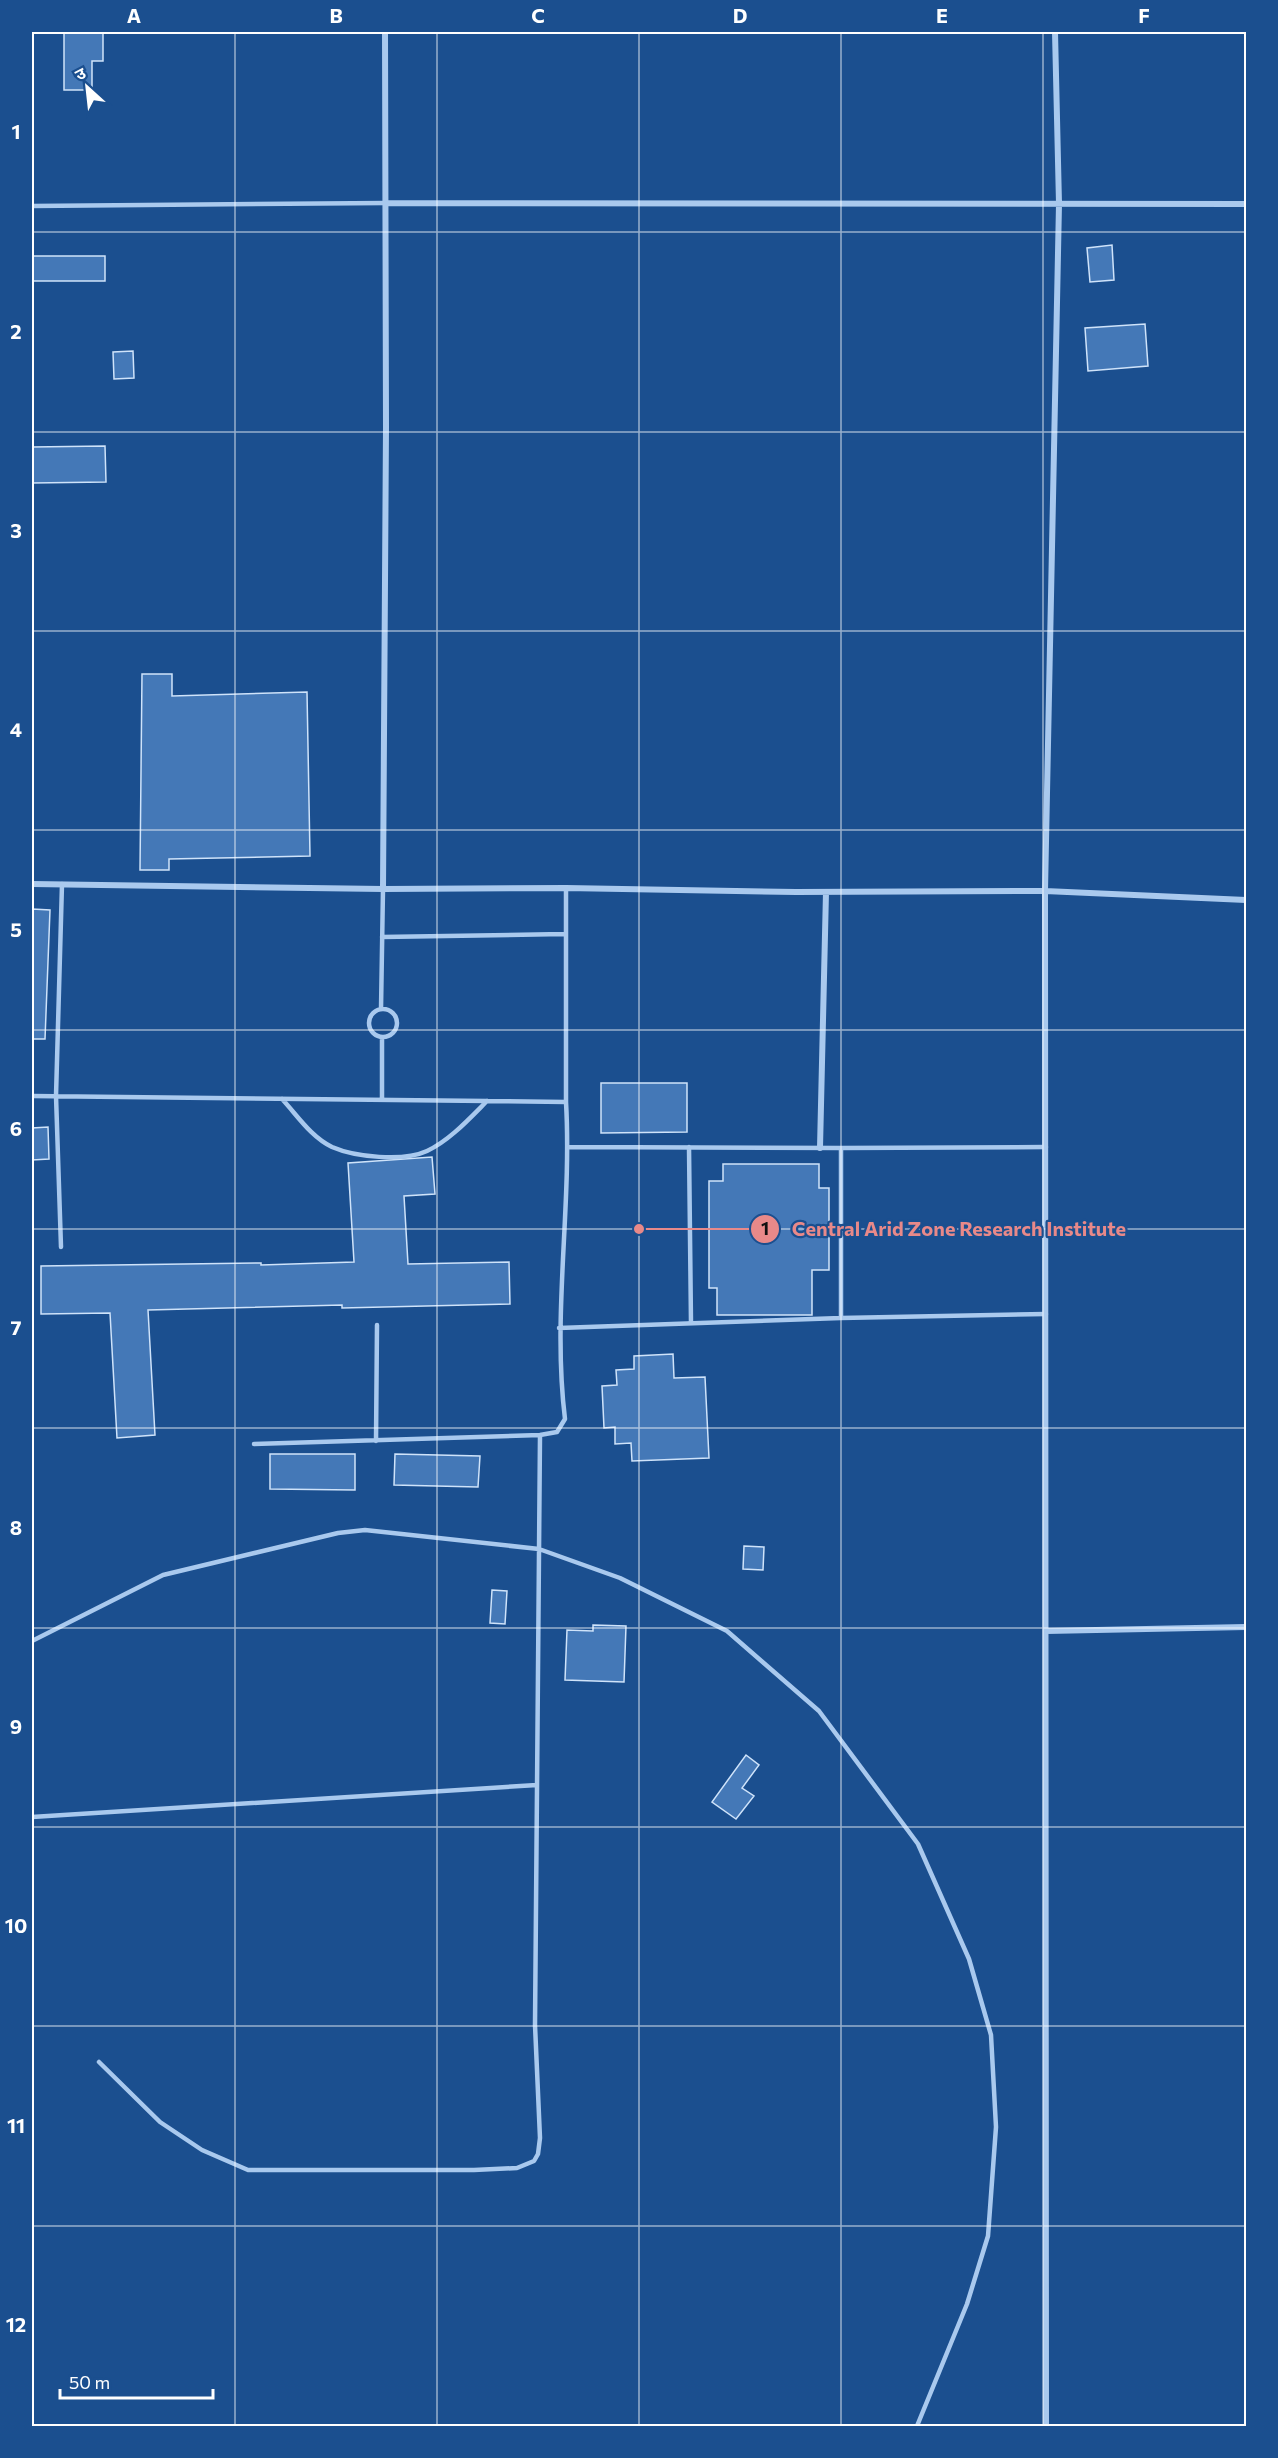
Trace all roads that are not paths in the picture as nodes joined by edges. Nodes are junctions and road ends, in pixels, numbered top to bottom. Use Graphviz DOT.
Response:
graph roads {
  1 [pos="385,32"];
  2 [pos="1055,32"];
  3 [pos="386,203"];
  4 [pos="1059,204"];
  5 [pos="1246,204"];
  6 [pos="32,206"];
  7 [pos="32,884"];
  8 [pos="62,884"];
  9 [pos="566,888"];
  10 [pos="383,889"];
  11 [pos="1045,891"];
  12 [pos="826,892"];
  13 [pos="1246,900"];
  14 [pos="564,934"];
  15 [pos="382,937"];
  16 [pos="381,1009"];
  17 [pos="382,1037"];
  18 [pos="32,1096"];
  19 [pos="56,1096"];
  20 [pos="282,1099"];
  21 [pos="382,1100"];
  22 [pos="487,1101"];
  23 [pos="566,1102"];
  24 [pos="568,1147"];
  25 [pos="689,1147"];
  26 [pos="1046,1147"];
  27 [pos="820,1148"];
  28 [pos="841,1148"];
  29 [pos="61,1247"];
  30 [pos="1046,1314"];
  31 [pos="841,1317"];
  32 [pos="692,1323"];
  33 [pos="376,1325"];
  34 [pos="559,1328"];
  35 [pos="540,1435"];
  36 [pos="376,1440"];
  37 [pos="254,1444"];
  38 [pos="539,1548"];
  39 [pos="1246,1627"];
  40 [pos="1046,1631"];
  41 [pos="32,1641"];
  42 [pos="537,1785"];
  43 [pos="32,1817"];
  44 [pos="99,2062"];
  45 [pos="916,2427"];
  46 [pos="1046,2427"];
  1 -- 3 [label="street"];
  2 -- 4 [label="street"];
  3 -- 4 [label="street"];
  3 -- 6 [label="lane"];
  3 -- 10 [label="street"];
  4 -- 5 [label="street"];
  4 -- 11 [label="street"];
  7 -- 8 [label="street"];
  8 -- 10 [label="street"];
  8 -- 19 [label="lane"];
  9 -- 10 [label="street"];
  9 -- 12 [label="street"];
  9 -- 14 [label="lane"];
  10 -- 15 [label="lane"];
  11 -- 12 [label="street"];
  11 -- 13 [label="street"];
  11 -- 26 [label="street"];
  12 -- 27 [label="street"];
  14 -- 15 [label="lane"];
  14 -- 23 [label="lane"];
  15 -- 16 [label="lane"];
  16 -- 17 [label="lane"];
  16 -- 17 [label="lane"];
  17 -- 21 [label="lane"];
  18 -- 19 [label="lane"];
  19 -- 20 [label="lane"];
  19 -- 29 [label="lane"];
  20 -- 21 [label="lane"];
  20 -- 22 [label="lane"];
  21 -- 22 [label="lane"];
  22 -- 23 [label="lane"];
  23 -- 24 [label="lane"];
  24 -- 25 [label="lane"];
  24 -- 34 [label="lane"];
  25 -- 27 [label="lane"];
  25 -- 32 [label="lane"];
  26 -- 28 [label="lane"];
  26 -- 30 [label="street"];
  27 -- 28 [label="lane"];
  28 -- 31 [label="lane"];
  30 -- 31 [label="lane"];
  30 -- 40 [label="street"];
  31 -- 32 [label="lane"];
  32 -- 34 [label="lane"];
  33 -- 36 [label="lane"];
  34 -- 35 [label="lane"];
  35 -- 36 [label="lane"];
  35 -- 38 [label="lane"];
  36 -- 37 [label="lane"];
  38 -- 41 [label="lane"];
  38 -- 42 [label="lane"];
  38 -- 45 [label="lane"];
  39 -- 40 [label="street"];
  40 -- 46 [label="street"];
  42 -- 43 [label="lane"];
  42 -- 44 [label="lane"];
}
